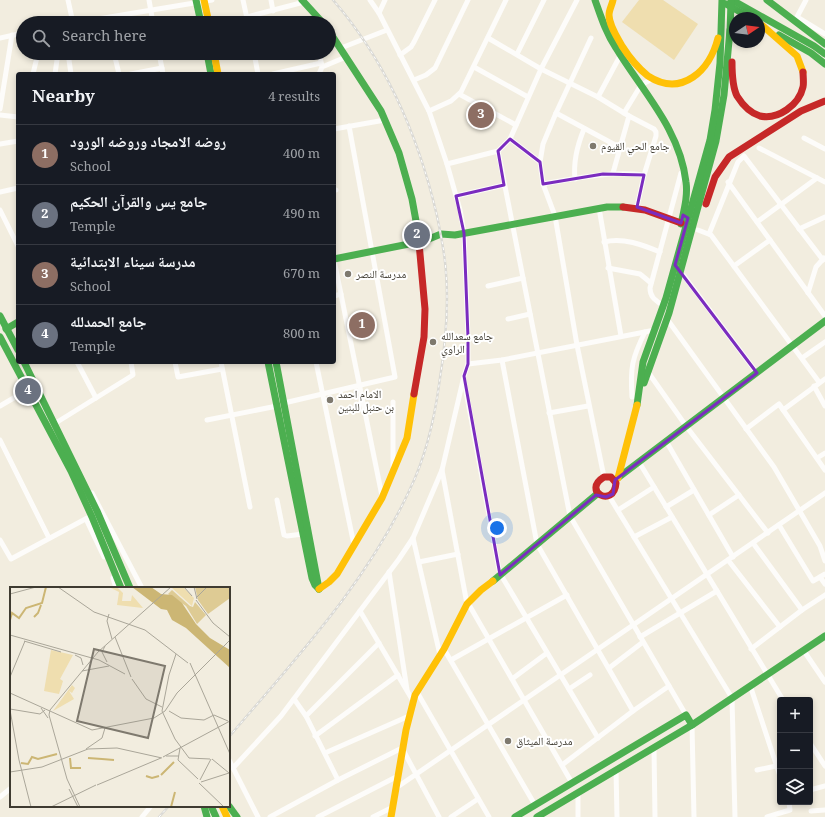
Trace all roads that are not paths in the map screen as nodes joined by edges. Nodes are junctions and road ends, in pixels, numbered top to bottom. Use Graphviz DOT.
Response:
graph roads {
  1 [pos="68,0"];
  2 [pos="148,0"];
  3 [pos="243,0"];
  4 [pos="271,0"];
  5 [pos="370,0"];
  6 [pos="385,0"];
  7 [pos="435,0"];
  8 [pos="468,0"];
  9 [pos="506,0"];
  10 [pos="544,0"];
  11 [pos="577,0"];
  12 [pos="595,0"];
  13 [pos="613,0"];
  14 [pos="718,0"];
  15 [pos="722,0"];
  16 [pos="731,0"];
  17 [pos="766,0"];
  18 [pos="806,0"];
  19 [pos="203,1"];
  20 [pos="303,1"];
  21 [pos="744,10"];
  22 [pos="151,11"];
  23 [pos="273,11"];
  24 [pos="731,12"];
  25 [pos="379,13"];
  26 [pos="722,13"];
  27 [pos="72,16"];
  28 [pos="127,16"];
  29 [pos="152,16"];
  30 [pos="202,16"];
  31 [pos="207,16"];
  32 [pos="247,16"];
  33 [pos="251,16"];
  34 [pos="312,16"];
  35 [pos="765,26"];
  36 [pos="765,28"];
  37 [pos="386,30"];
  38 [pos="16,34"];
  39 [pos="825,34"];
  40 [pos="12,35"];
  41 [pos="0,38"];
  42 [pos="488,38"];
  43 [pos="591,38"];
  44 [pos="336,41"];
  45 [pos="729,42"];
  46 [pos="825,44"];
  47 [pos="341,48"];
  48 [pos="731,48"];
  49 [pos="518,54"];
  50 [pos="825,54"];
  51 [pos="400,55"];
  52 [pos="346,56"];
  53 [pos="620,56"];
  54 [pos="36,60"];
  55 [pos="57,60"];
  56 [pos="69,60"];
  57 [pos="116,60"];
  58 [pos="160,60"];
  59 [pos="208,60"];
  60 [pos="215,60"];
  61 [pos="256,60"];
  62 [pos="321,60"];
  63 [pos="335,60"];
  64 [pos="336,60"];
  65 [pos="825,64"];
  66 [pos="322,65"];
  67 [pos="474,67"];
  68 [pos="162,68"];
  69 [pos="541,69"];
  70 [pos="33,72"];
  71 [pos="55,72"];
  72 [pos="71,72"];
  73 [pos="119,72"];
  74 [pos="141,72"];
  75 [pos="163,72"];
  76 [pos="211,72"];
  77 [pos="218,72"];
  78 [pos="258,72"];
  79 [pos="284,72"];
  80 [pos="319,72"];
  81 [pos="652,79"];
  82 [pos="414,80"];
  83 [pos="569,83"];
  84 [pos="641,85"];
  85 [pos="459,94"];
  86 [pos="528,97"];
  87 [pos="598,97"];
  88 [pos="825,100"];
  89 [pos="0,109"];
  90 [pos="429,111"];
  91 [pos="556,113"];
  92 [pos="626,114"];
  93 [pos="0,115"];
  94 [pos="16,116"];
  95 [pos="385,120"];
  96 [pos="516,125"];
  97 [pos="349,126"];
  98 [pos="336,129"];
  99 [pos="584,129"];
  100 [pos="804,138"];
  101 [pos="510,139"];
  102 [pos="16,141"];
  103 [pos="0,144"];
  104 [pos="619,147"];
  105 [pos="759,148"];
  106 [pos="825,149"];
  107 [pos="498,151"];
  108 [pos="540,162"];
  109 [pos="447,164"];
  110 [pos="613,173"];
  111 [pos="681,173"];
  112 [pos="644,175"];
  113 [pos="575,178"];
  114 [pos="817,178"];
  115 [pos="728,182"];
  116 [pos="825,182"];
  117 [pos="543,184"];
  118 [pos="504,185"];
  119 [pos="16,188"];
  120 [pos="0,192"];
  121 [pos="456,196"];
  122 [pos="781,204"];
  123 [pos="637,207"];
  124 [pos="599,208"];
  125 [pos="0,210"];
  126 [pos="555,216"];
  127 [pos="825,217"];
  128 [pos="669,218"];
  129 [pos="693,221"];
  130 [pos="757,222"];
  131 [pos="681,223"];
  132 [pos="512,224"];
  133 [pos="800,229"];
  134 [pos="464,233"];
  135 [pos="709,234"];
  136 [pos="15,236"];
  137 [pos="770,240"];
  138 [pos="420,242"];
  139 [pos="604,242"];
  140 [pos="373,251"];
  141 [pos="660,252"];
  142 [pos="824,259"];
  143 [pos="336,260"];
  144 [pos="734,266"];
  145 [pos="608,268"];
  146 [pos="336,270"];
  147 [pos="684,276"];
  148 [pos="523,278"];
  149 [pos="651,283"];
  150 [pos="488,286"];
  151 [pos="808,293"];
  152 [pos="341,294"];
  153 [pos="336,295"];
  154 [pos="665,312"];
  155 [pos="530,314"];
  156 [pos="0,316"];
  157 [pos="825,316"];
  158 [pos="508,319"];
  159 [pos="825,321"];
  160 [pos="16,323"];
  161 [pos="6,329"];
  162 [pos="656,329"];
  163 [pos="645,332"];
  164 [pos="621,336"];
  165 [pos="0,337"];
  166 [pos="16,340"];
  167 [pos="825,342"];
  168 [pos="577,345"];
  169 [pos="792,346"];
  170 [pos="537,352"];
  171 [pos="802,358"];
  172 [pos="502,360"];
  173 [pos="25,364"];
  174 [pos="78,364"];
  175 [pos="131,364"];
  176 [pos="175,364"];
  177 [pos="221,364"];
  178 [pos="268,364"];
  179 [pos="276,364"];
  180 [pos="316,364"];
  181 [pos="468,364"];
  182 [pos="222,369"];
  183 [pos="648,371"];
  184 [pos="757,373"];
  185 [pos="464,376"];
  186 [pos="825,378"];
  187 [pos="819,382"];
  188 [pos="359,385"];
  189 [pos="814,386"];
  190 [pos="29,389"];
  191 [pos="322,394"];
  192 [pos="632,397"];
  193 [pos="96,398"];
  194 [pos="724,398"];
  195 [pos="393,402"];
  196 [pos="284,403"];
  197 [pos="637,405"];
  198 [pos="0,406"];
  199 [pos="277,406"];
  200 [pos="588,406"];
  201 [pos="825,406"];
  202 [pos="783,410"];
  203 [pos="549,413"];
  204 [pos="231,415"];
  205 [pos="207,420"];
  206 [pos="54,424"];
  207 [pos="686,426"];
  208 [pos="746,429"];
  209 [pos="0,440"];
  210 [pos="666,441"];
  211 [pos="825,453"];
  212 [pos="817,458"];
  213 [pos="639,462"];
  214 [pos="73,464"];
  215 [pos="442,470"];
  216 [pos="825,470"];
  217 [pos="394,472"];
  218 [pos="604,477"];
  219 [pos="616,479"];
  220 [pos="654,487"];
  221 [pos="694,490"];
  222 [pos="597,494"];
  223 [pos="825,494"];
  224 [pos="739,495"];
  225 [pos="609,496"];
  226 [pos="382,498"];
  227 [pos="277,500"];
  228 [pos="250,507"];
  229 [pos="666,507"];
  230 [pos="618,510"];
  231 [pos="800,510"];
  232 [pos="709,515"];
  233 [pos="570,516"];
  234 [pos="672,517"];
  235 [pos="89,518"];
  236 [pos="779,525"];
  237 [pos="768,533"];
  238 [pos="306,535"];
  239 [pos="634,537"];
  240 [pos="49,538"];
  241 [pos="413,538"];
  242 [pos="0,540"];
  243 [pos="753,543"];
  244 [pos="538,544"];
  245 [pos="354,546"];
  246 [pos="458,554"];
  247 [pos="733,557"];
  248 [pos="825,557"];
  249 [pos="728,560"];
  250 [pos="419,562"];
  251 [pos="389,572"];
  252 [pos="500,575"];
  253 [pos="707,575"];
  254 [pos="823,575"];
  255 [pos="825,584"];
  256 [pos="116,587"];
  257 [pos="121,587"];
  258 [pos="130,587"];
  259 [pos="141,587"];
  260 [pos="716,591"];
  261 [pos="567,595"];
  262 [pos="825,595"];
  263 [pos="672,599"];
  264 [pos="468,604"];
  265 [pos="802,610"];
  266 [pos="360,611"];
  267 [pos="680,613"];
  268 [pos="526,618"];
  269 [pos="634,625"];
  270 [pos="780,627"];
  271 [pos="825,636"];
  272 [pos="640,637"];
  273 [pos="489,639"];
  274 [pos="643,642"];
  275 [pos="379,643"];
  276 [pos="751,648"];
  277 [pos="598,650"];
  278 [pos="804,651"];
  279 [pos="442,652"];
  280 [pos="547,653"];
  281 [pos="450,660"];
  282 [pos="609,668"];
  283 [pos="767,674"];
  284 [pos="398,675"];
  285 [pos="561,675"];
  286 [pos="590,675"];
  287 [pos="512,679"];
  288 [pos="825,682"];
  289 [pos="669,686"];
  290 [pos="750,686"];
  291 [pos="569,689"];
  292 [pos="407,690"];
  293 [pos="417,692"];
  294 [pos="781,697"];
  295 [pos="732,698"];
  296 [pos="294,699"];
  297 [pos="524,700"];
  298 [pos="413,701"];
  299 [pos="633,711"];
  300 [pos="686,715"];
  301 [pos="306,716"];
  302 [pos="410,716"];
  303 [pos="488,725"];
  304 [pos="692,725"];
  305 [pos="315,736"];
  306 [pos="598,738"];
  307 [pos="402,748"];
  308 [pos="654,748"];
  309 [pos="813,748"];
  310 [pos="450,751"];
  311 [pos="325,753"];
  312 [pos="230,763"];
  313 [pos="562,765"];
  314 [pos="776,766"];
  315 [pos="825,766"];
  316 [pos="232,768"];
  317 [pos="777,769"];
  318 [pos="616,770"];
  319 [pos="757,770"];
  320 [pos="416,774"];
  321 [pos="398,776"];
  322 [pos="338,780"];
  323 [pos="572,783"];
  324 [pos="825,786"];
  325 [pos="396,788"];
  326 [pos="10,789"];
  327 [pos="813,789"];
  328 [pos="578,792"];
  329 [pos="0,797"];
  330 [pos="478,799"];
  331 [pos="535,805"];
  332 [pos="790,805"];
  333 [pos="150,807"];
  334 [pos="204,807"];
  335 [pos="211,807"];
  336 [pos="223,807"];
  337 [pos="230,807"];
  338 [pos="393,808"];
  339 [pos="825,810"];
  340 [pos="811,811"];
  341 [pos="142,817"];
  342 [pos="207,817"];
  343 [pos="216,817"];
  344 [pos="228,817"];
  345 [pos="237,817"];
  346 [pos="258,817"];
  347 [pos="270,817"];
  348 [pos="318,817"];
  349 [pos="374,817"];
  350 [pos="391,817"];
  351 [pos="439,817"];
  352 [pos="451,817"];
  353 [pos="489,817"];
  354 [pos="515,817"];
  355 [pos="538,817"];
  356 [pos="578,817"];
  357 [pos="617,817"];
  358 [pos="655,817"];
  359 [pos="694,817"];
  360 [pos="735,817"];
  361 [pos="767,817"];
  1 -- 27 [label="street"];
  2 -- 22 [label="street"];
  3 -- 32 [label="street"];
  4 -- 23 [label="street"];
  5 -- 25 [label="street"];
  6 -- 25 [label="street"];
  7 -- 51 [label="street"];
  8 -- 82 [label="street"];
  9 -- 42 [label="street"];
  10 -- 49 [label="street"];
  11 -- 69 [label="street"];
  12 -- 53 [label="main road"];
  13 -- 81 [label="main road"];
  14 -- 21 [label="main road"];
  15 -- 26 [label="main road"];
  16 -- 21 [label="main road"];
  16 -- 24 [label="main road"];
  17 -- 46 [label="main road"];
  18 -- 39 [label="street"];
  19 -- 22 [label="street"];
  19 -- 30 [label="main road"];
  19 -- 31 [label="main road"];
  20 -- 23 [label="street"];
  20 -- 34 [label="main road"];
  21 -- 50 [label="main road"];
  22 -- 28 [label="street"];
  22 -- 29 [label="street"];
  23 -- 33 [label="street"];
  25 -- 37 [label="street"];
  26 -- 81 [label="main road"];
  26 -- 129 [label="main road"];
  35 -- 65 [label="main road"];
  36 -- 48 [label="main road"];
  37 -- 47 [label="street"];
  37 -- 51 [label="street"];
  38 -- 40 [label="street"];
  40 -- 41 [label="street"];
  40 -- 89 [label="street"];
  42 -- 49 [label="street"];
  42 -- 67 [label="street"];
  43 -- 83 [label="street"];
  44 -- 47 [label="main road"];
  45 -- 129 [label="main road"];
  47 -- 52 [label="main road"];
  49 -- 69 [label="street"];
  51 -- 82 [label="street"];
  52 -- 64 [label="street"];
  52 -- 95 [label="main road"];
  53 -- 84 [label="main road"];
  53 -- 87 [label="street"];
  54 -- 70 [label="street"];
  55 -- 71 [label="street"];
  56 -- 72 [label="street"];
  57 -- 73 [label="street"];
  58 -- 68 [label="street"];
  59 -- 76 [label="main road"];
  60 -- 77 [label="main road"];
  61 -- 78 [label="street"];
  62 -- 66 [label="street"];
  63 -- 66 [label="street"];
  66 -- 79 [label="street"];
  66 -- 80 [label="street"];
  67 -- 85 [label="street"];
  67 -- 86 [label="street"];
  68 -- 74 [label="street"];
  68 -- 75 [label="street"];
  69 -- 83 [label="street"];
  69 -- 86 [label="street"];
  81 -- 84 [label="street"];
  82 -- 90 [label="street"];
  83 -- 87 [label="street"];
  83 -- 91 [label="street"];
  84 -- 92 [label="street"];
  84 -- 129 [label="main road"];
  85 -- 90 [label="street"];
  85 -- 96 [label="street"];
  86 -- 96 [label="street"];
  87 -- 92 [label="street"];
  88 -- 129 [label="main road"];
  90 -- 109 [label="street"];
  91 -- 99 [label="street"];
  91 -- 108 [label="street"];
  92 -- 104 [label="street"];
  92 -- 112 [label="street"];
  93 -- 94 [label="street"];
  95 -- 97 [label="street"];
  95 -- 138 [label="main road"];
  96 -- 101 [label="street"];
  97 -- 98 [label="street"];
  97 -- 140 [label="street"];
  99 -- 104 [label="street"];
  99 -- 113 [label="street"];
  100 -- 106 [label="street"];
  101 -- 107 [label="street"];
  101 -- 108 [label="street"];
  102 -- 103 [label="street"];
  104 -- 110 [label="street"];
  105 -- 114 [label="street"];
  107 -- 109 [label="street"];
  107 -- 118 [label="street"];
  108 -- 117 [label="street"];
  109 -- 121 [label="street"];
  110 -- 112 [label="street"];
  110 -- 113 [label="street"];
  111 -- 128 [label="street"];
  112 -- 123 [label="street"];
  113 -- 117 [label="street"];
  114 -- 116 [label="street"];
  114 -- 122 [label="street"];
  115 -- 122 [label="street"];
  115 -- 130 [label="street"];
  115 -- 135 [label="street"];
  117 -- 126 [label="street"];
  118 -- 121 [label="street"];
  118 -- 132 [label="street"];
  119 -- 120 [label="street"];
  121 -- 134 [label="street"];
  122 -- 130 [label="street"];
  122 -- 133 [label="street"];
  123 -- 124 [label="main road"];
  123 -- 128 [label="main road"];
  124 -- 126 [label="main road"];
  124 -- 139 [label="street"];
  125 -- 136 [label="street"];
  126 -- 132 [label="main road"];
  126 -- 168 [label="street"];
  127 -- 133 [label="street"];
  128 -- 131 [label="main road"];
  128 -- 141 [label="street"];
  129 -- 131 [label="main road"];
  129 -- 135 [label="street"];
  129 -- 147 [label="main road"];
  129 -- 154 [label="main road"];
  130 -- 137 [label="street"];
  131 -- 154 [label="main road"];
  132 -- 134 [label="main road"];
  132 -- 148 [label="street"];
  133 -- 142 [label="street"];
  134 -- 138 [label="main road"];
  134 -- 181 [label="street"];
  135 -- 144 [label="street"];
  137 -- 144 [label="street"];
  137 -- 151 [label="street"];
  138 -- 140 [label="main road"];
  138 -- 217 [label="main road"];
  139 -- 141 [label="street"];
  139 -- 145 [label="street"];
  140 -- 143 [label="main road"];
  140 -- 188 [label="street"];
  141 -- 149 [label="street"];
  142 -- 151 [label="street"];
  144 -- 169 [label="street"];
  145 -- 149 [label="street"];
  145 -- 164 [label="street"];
  146 -- 152 [label="street"];
  147 -- 154 [label="main road"];
  147 -- 184 [label="street"];
  148 -- 150 [label="street"];
  148 -- 155 [label="street"];
  149 -- 154 [label="street"];
  151 -- 157 [label="street"];
  152 -- 153 [label="street"];
  152 -- 188 [label="street"];
  154 -- 162 [label="main road"];
  154 -- 183 [label="main road"];
  154 -- 194 [label="street"];
  155 -- 158 [label="street"];
  155 -- 170 [label="street"];
  156 -- 161 [label="main road"];
  159 -- 169 [label="main road"];
  160 -- 161 [label="main road"];
  161 -- 166 [label="main road"];
  162 -- 163 [label="street"];
  162 -- 197 [label="main road"];
  163 -- 164 [label="street"];
  163 -- 192 [label="street"];
  164 -- 168 [label="street"];
  165 -- 190 [label="main road"];
  167 -- 171 [label="street"];
  168 -- 170 [label="street"];
  168 -- 200 [label="street"];
  169 -- 171 [label="street"];
  169 -- 184 [label="main road"];
  170 -- 172 [label="street"];
  170 -- 203 [label="street"];
  171 -- 187 [label="street"];
  172 -- 181 [label="street"];
  172 -- 244 [label="street"];
  173 -- 206 [label="main road"];
  174 -- 193 [label="street"];
  175 -- 193 [label="street"];
  176 -- 182 [label="street"];
  177 -- 182 [label="street"];
  178 -- 199 [label="main road"];
  179 -- 196 [label="main road"];
  180 -- 191 [label="street"];
  181 -- 185 [label="street"];
  182 -- 204 [label="street"];
  183 -- 197 [label="main road"];
  183 -- 207 [label="street"];
  184 -- 194 [label="main road"];
  185 -- 215 [label="street"];
  185 -- 252 [label="street"];
  186 -- 187 [label="street"];
  187 -- 189 [label="street"];
  188 -- 191 [label="street"];
  188 -- 226 [label="street"];
  189 -- 201 [label="street"];
  189 -- 202 [label="street"];
  190 -- 198 [label="street"];
  190 -- 235 [label="main road"];
  191 -- 196 [label="street"];
  191 -- 245 [label="street"];
  193 -- 206 [label="street"];
  194 -- 207 [label="main road"];
  194 -- 208 [label="street"];
  195 -- 217 [label="street"];
  196 -- 238 [label="main road"];
  197 -- 219 [label="main road"];
  199 -- 204 [label="street"];
  199 -- 238 [label="main road"];
  200 -- 203 [label="street"];
  200 -- 218 [label="street"];
  202 -- 208 [label="street"];
  202 -- 212 [label="street"];
  203 -- 233 [label="street"];
  204 -- 205 [label="street"];
  204 -- 228 [label="street"];
  206 -- 214 [label="main road"];
  207 -- 210 [label="main road"];
  207 -- 224 [label="street"];
  208 -- 231 [label="street"];
  209 -- 240 [label="street"];
  210 -- 213 [label="main road"];
  210 -- 221 [label="street"];
  211 -- 212 [label="street"];
  212 -- 216 [label="street"];
  213 -- 219 [label="main road"];
  213 -- 220 [label="street"];
  214 -- 258 [label="main road"];
  214 -- 259 [label="street"];
  215 -- 241 [label="street"];
  215 -- 246 [label="street"];
  217 -- 226 [label="main road"];
  218 -- 219 [label="main road"];
  218 -- 222 [label="main road"];
  219 -- 225 [label="main road"];
  220 -- 229 [label="street"];
  220 -- 230 [label="street"];
  221 -- 229 [label="street"];
  221 -- 232 [label="street"];
  222 -- 225 [label="main road"];
  222 -- 233 [label="main road"];
  223 -- 231 [label="street"];
  224 -- 232 [label="street"];
  224 -- 237 [label="street"];
  225 -- 230 [label="street"];
  226 -- 245 [label="main road"];
  227 -- 238 [label="street"];
  229 -- 234 [label="street"];
  230 -- 239 [label="street"];
  231 -- 236 [label="street"];
  231 -- 248 [label="street"];
  232 -- 247 [label="street"];
  233 -- 244 [label="main road"];
  233 -- 269 [label="street"];
  234 -- 239 [label="street"];
  234 -- 253 [label="street"];
  235 -- 240 [label="street"];
  235 -- 256 [label="street"];
  235 -- 257 [label="main road"];
  236 -- 237 [label="street"];
  236 -- 254 [label="street"];
  237 -- 243 [label="street"];
  238 -- 245 [label="main road"];
  239 -- 263 [label="street"];
  240 -- 242 [label="street"];
  241 -- 250 [label="street"];
  241 -- 251 [label="street"];
  243 -- 247 [label="street"];
  243 -- 265 [label="street"];
  244 -- 252 [label="main road"];
  244 -- 261 [label="street"];
  246 -- 250 [label="street"];
  246 -- 264 [label="street"];
  247 -- 249 [label="street"];
  249 -- 253 [label="street"];
  249 -- 270 [label="street"];
  250 -- 279 [label="street"];
  251 -- 266 [label="street"];
  251 -- 292 [label="street"];
  252 -- 264 [label="main road"];
  252 -- 268 [label="street"];
  253 -- 260 [label="street"];
  253 -- 263 [label="street"];
  254 -- 255 [label="street"];
  260 -- 267 [label="street"];
  260 -- 276 [label="street"];
  261 -- 268 [label="street"];
  261 -- 277 [label="street"];
  262 -- 265 [label="street"];
  263 -- 267 [label="street"];
  263 -- 269 [label="street"];
  264 -- 273 [label="street"];
  264 -- 279 [label="main road"];
  265 -- 270 [label="street"];
  266 -- 275 [label="street"];
  266 -- 296 [label="street"];
  267 -- 272 [label="street"];
  267 -- 295 [label="street"];
  268 -- 273 [label="street"];
  268 -- 280 [label="street"];
  269 -- 272 [label="street"];
  269 -- 277 [label="street"];
  270 -- 276 [label="street"];
  271 -- 278 [label="main road"];
  272 -- 274 [label="street"];
  273 -- 281 [label="street"];
  273 -- 287 [label="street"];
  274 -- 282 [label="street"];
  274 -- 289 [label="street"];
  275 -- 284 [label="street"];
  275 -- 301 [label="street"];
  276 -- 283 [label="street"];
  277 -- 282 [label="street"];
  277 -- 285 [label="street"];
  278 -- 283 [label="main road"];
  278 -- 288 [label="street"];
  279 -- 281 [label="street"];
  279 -- 293 [label="main road"];
  280 -- 285 [label="street"];
  280 -- 287 [label="street"];
  281 -- 303 [label="street"];
  282 -- 299 [label="street"];
  283 -- 290 [label="main road"];
  283 -- 294 [label="street"];
  284 -- 292 [label="street"];
  284 -- 305 [label="street"];
  285 -- 291 [label="street"];
  285 -- 297 [label="street"];
  286 -- 291 [label="street"];
  287 -- 297 [label="street"];
  289 -- 299 [label="street"];
  289 -- 300 [label="street"];
  290 -- 295 [label="main road"];
  290 -- 314 [label="street"];
  291 -- 306 [label="street"];
  292 -- 298 [label="street"];
  293 -- 298 [label="main road"];
  293 -- 310 [label="street"];
  295 -- 304 [label="main road"];
  295 -- 360 [label="street"];
  296 -- 301 [label="street"];
  296 -- 316 [label="street"];
  297 -- 303 [label="street"];
  297 -- 313 [label="street"];
  298 -- 302 [label="main road"];
  299 -- 306 [label="street"];
  300 -- 304 [label="main road"];
  300 -- 323 [label="main road"];
  301 -- 305 [label="street"];
  302 -- 307 [label="main road"];
  302 -- 311 [label="street"];
  303 -- 310 [label="street"];
  303 -- 331 [label="street"];
  304 -- 308 [label="main road"];
  304 -- 359 [label="street"];
  305 -- 311 [label="street"];
  306 -- 313 [label="street"];
  307 -- 320 [label="street"];
  307 -- 321 [label="main road"];
  307 -- 322 [label="street"];
  308 -- 318 [label="main road"];
  308 -- 358 [label="street"];
  309 -- 315 [label="street"];
  310 -- 320 [label="street"];
  310 -- 330 [label="street"];
  311 -- 322 [label="street"];
  312 -- 316 [label="street"];
  313 -- 323 [label="street"];
  314 -- 317 [label="street"];
  314 -- 319 [label="street"];
  316 -- 346 [label="street"];
  318 -- 328 [label="main road"];
  318 -- 357 [label="street"];
  320 -- 325 [label="street"];
  320 -- 351 [label="street"];
  321 -- 325 [label="main road"];
  321 -- 348 [label="street"];
  322 -- 347 [label="street"];
  323 -- 331 [label="main road"];
  324 -- 327 [label="street"];
  325 -- 338 [label="main road"];
  326 -- 329 [label="street"];
  328 -- 355 [label="main road"];
  328 -- 356 [label="street"];
  330 -- 352 [label="street"];
  330 -- 353 [label="street"];
  331 -- 354 [label="main road"];
  332 -- 361 [label="street"];
  333 -- 341 [label="street"];
  334 -- 342 [label="main road"];
  335 -- 343 [label="main road"];
  336 -- 344 [label="main road"];
  337 -- 345 [label="main road"];
  338 -- 349 [label="street"];
  338 -- 350 [label="main road"];
  339 -- 340 [label="street"];
}
